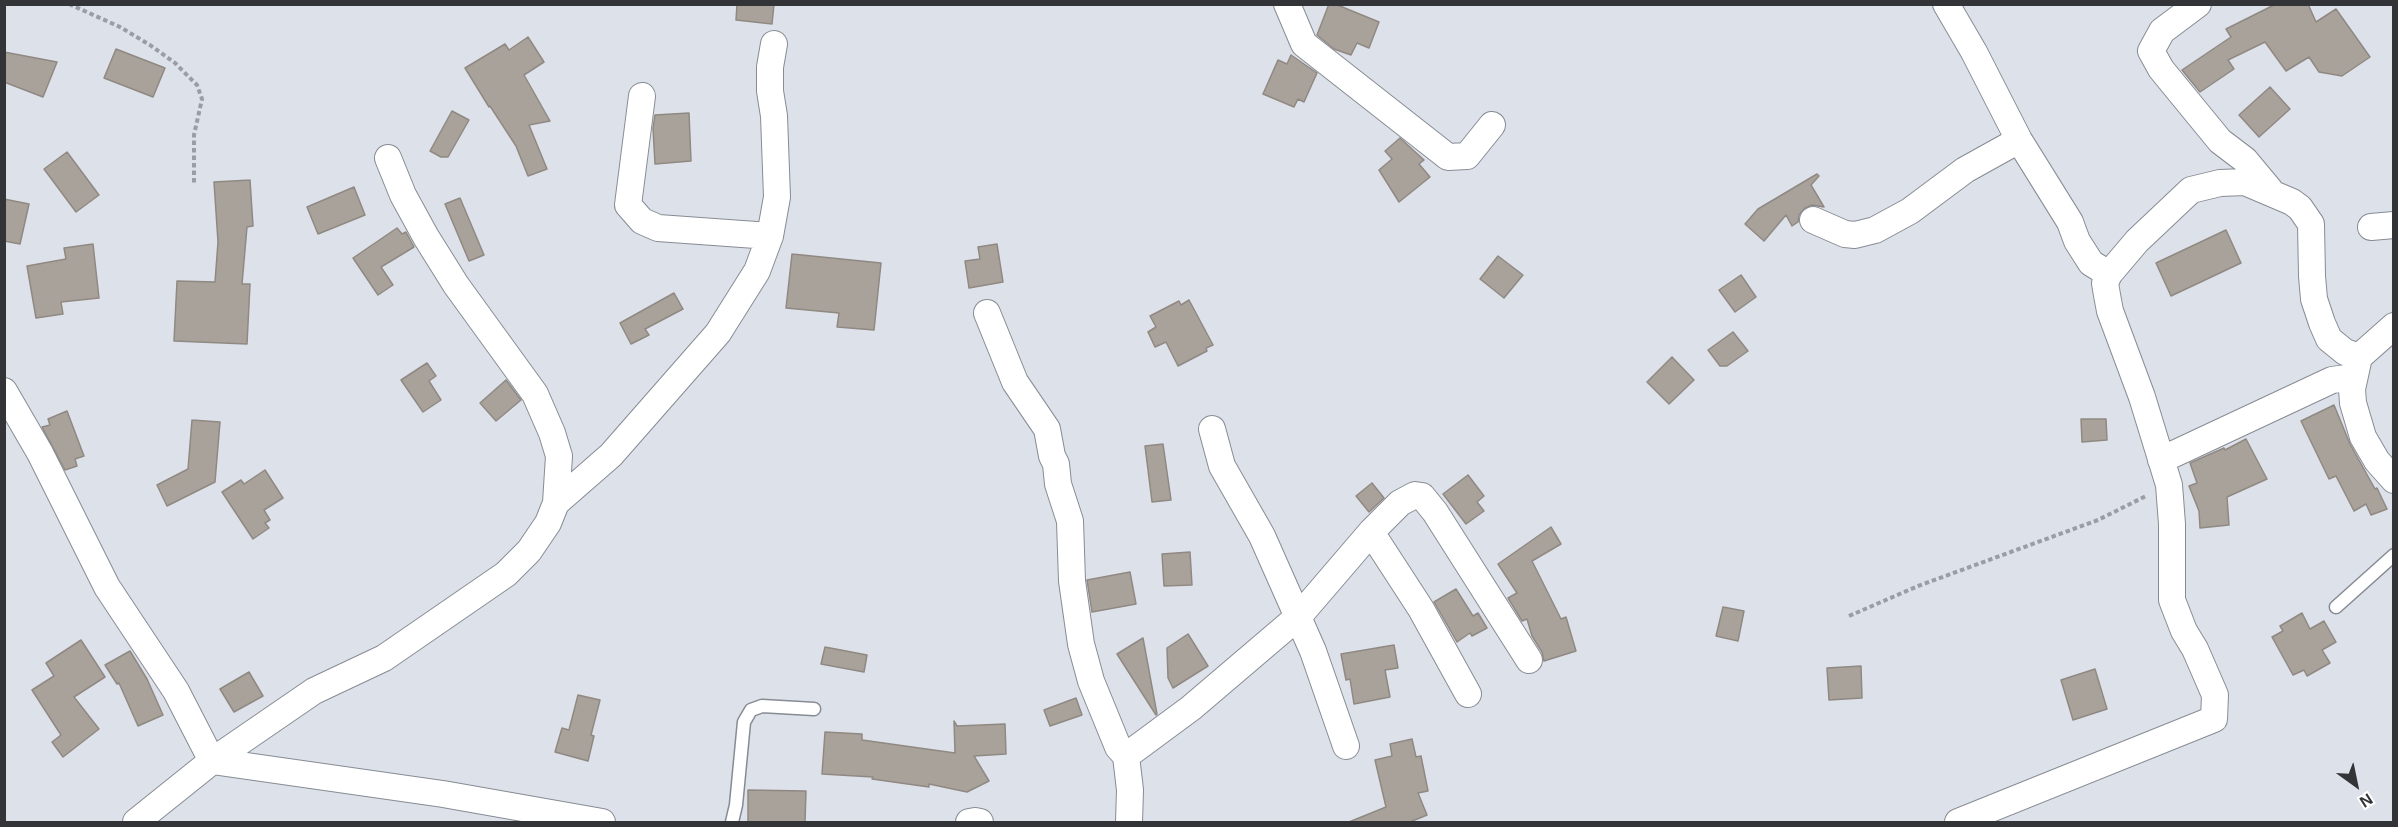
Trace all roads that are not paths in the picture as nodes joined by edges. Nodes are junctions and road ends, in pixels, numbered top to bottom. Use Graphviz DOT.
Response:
graph roads {
  1 [pos="1287,4"];
  2 [pos="1946,4"];
  3 [pos="2198,4"];
  4 [pos="774,44"];
  5 [pos="642,96"];
  6 [pos="1492,124"];
  7 [pos="2019,140"];
  8 [pos="388,158"];
  9 [pos="2272,192"];
  10 [pos="1813,220"];
  11 [pos="770,236"];
  12 [pos="2109,274"];
  13 [pos="987,313"];
  14 [pos="2394,326"];
  15 [pos="2356,367"];
  16 [pos="4,391"];
  17 [pos="1212,429"];
  18 [pos="2161,460"];
  19 [pos="2394,480"];
  20 [pos="556,503"];
  21 [pos="1371,532"];
  22 [pos="2394,555"];
  23 [pos="2336,608"];
  24 [pos="1299,616"];
  25 [pos="1529,660"];
  26 [pos="1468,694"];
  27 [pos="814,709"];
  28 [pos="1346,747"];
  29 [pos="1126,756"];
  30 [pos="212,761"];
  31 [pos="136,822"];
  32 [pos="602,822"];
  33 [pos="732,822"];
  34 [pos="969,822"];
  35 [pos="980,822"];
  36 [pos="1129,822"];
  37 [pos="1958,822"];
  1 -- 6 [label="street"];
  2 -- 7 [label="street"];
  3 -- 9 [label="street"];
  4 -- 11 [label="street"];
  5 -- 11 [label="street"];
  7 -- 10 [label="street"];
  7 -- 12 [label="street"];
  8 -- 20 [label="street"];
  9 -- 12 [label="street"];
  9 -- 15 [label="street"];
  11 -- 20 [label="street"];
  12 -- 18 [label="street"];
  13 -- 29 [label="street"];
  14 -- 15 [label="street"];
  15 -- 18 [label="street"];
  15 -- 19 [label="street"];
  16 -- 30 [label="street"];
  17 -- 24 [label="street"];
  18 -- 37 [label="street"];
  20 -- 30 [label="street"];
  21 -- 24 [label="street"];
  21 -- 25 [label="street"];
  21 -- 26 [label="street"];
  22 -- 23 [label="lane"];
  24 -- 28 [label="street"];
  24 -- 29 [label="street"];
  27 -- 33 [label="lane"];
  29 -- 36 [label="street"];
  30 -- 31 [label="street"];
  30 -- 32 [label="street"];
  34 -- 35 [label="street"];
}
